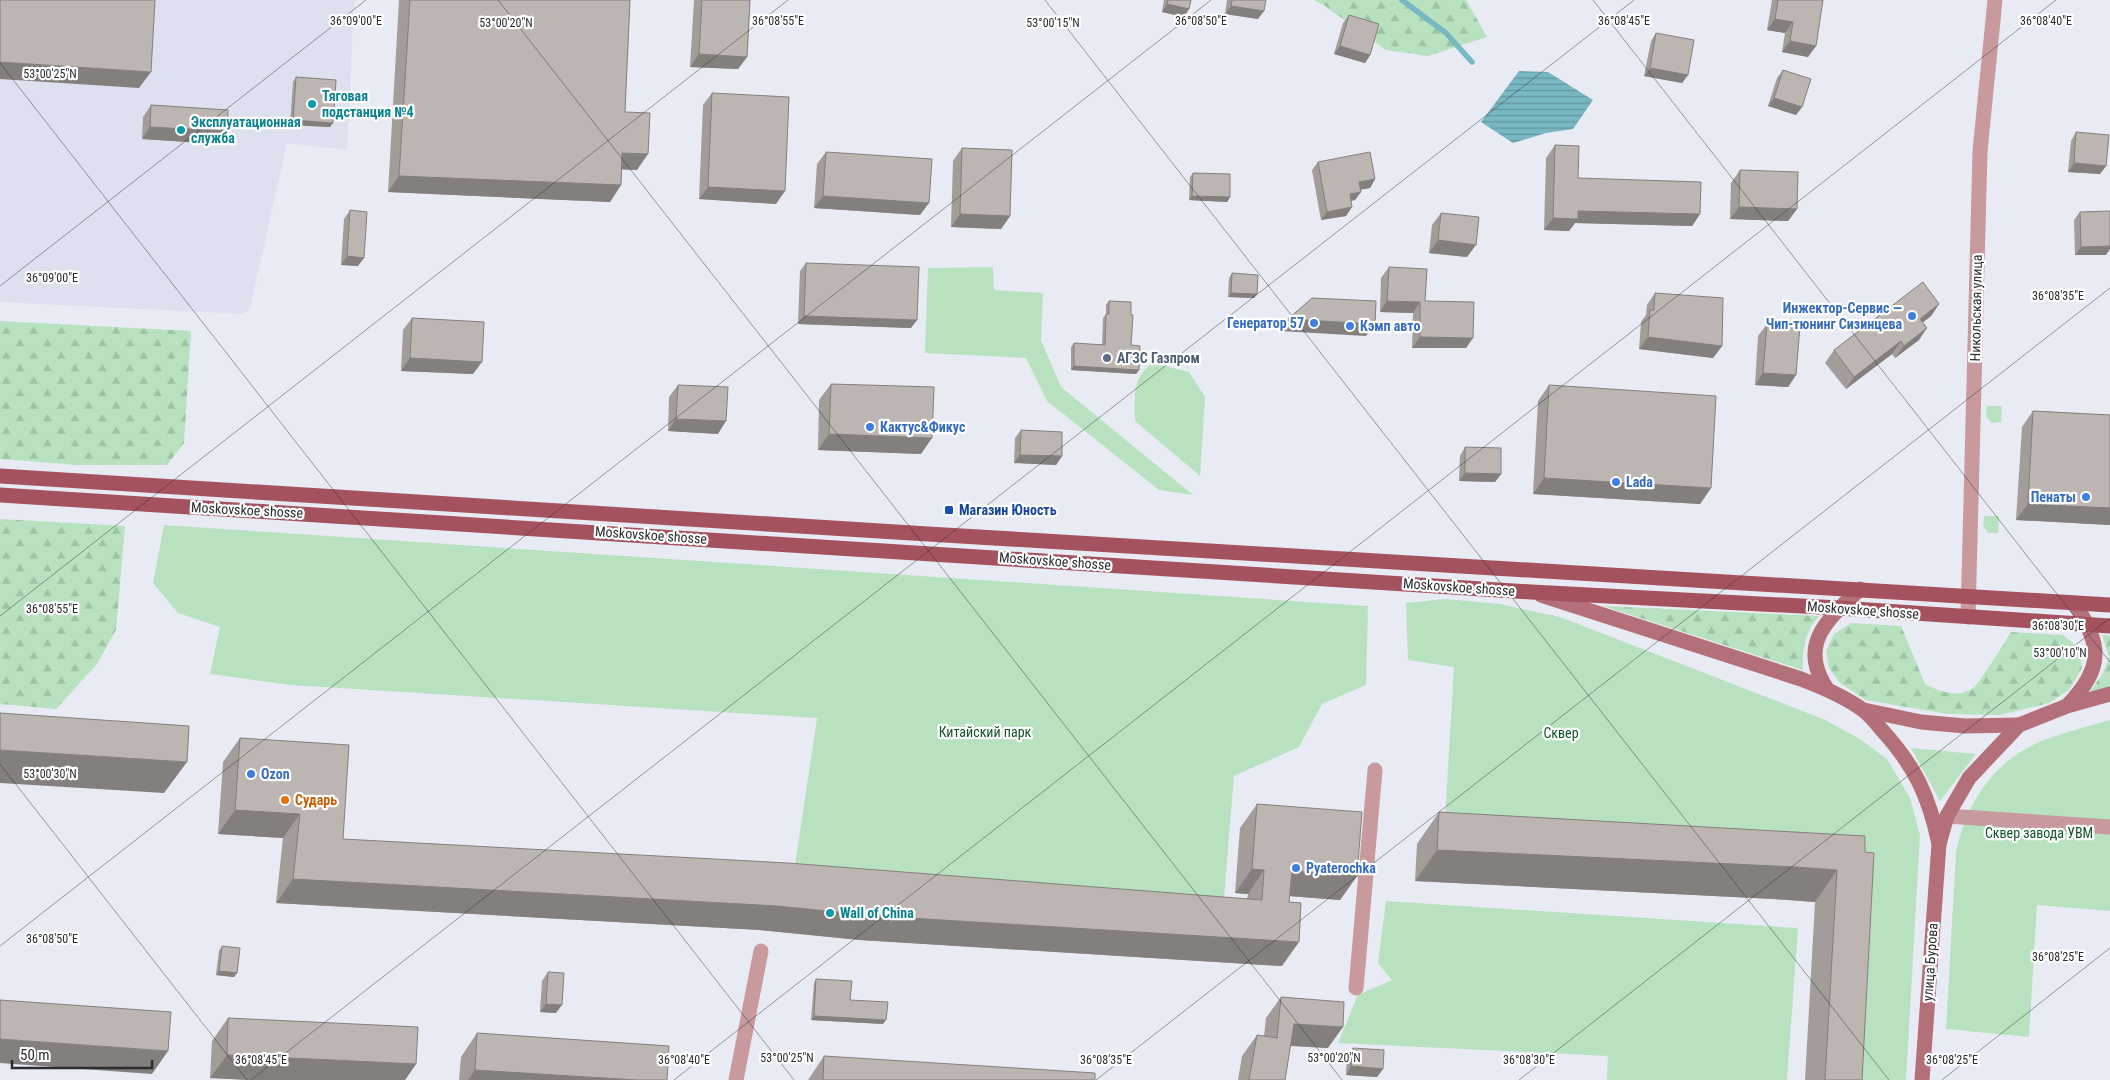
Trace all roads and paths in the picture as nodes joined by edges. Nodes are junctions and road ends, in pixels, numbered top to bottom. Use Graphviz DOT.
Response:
graph roads {
  1 [pos="1995,0"];
  2 [pos="0,476"];
  3 [pos="0,495"];
  4 [pos="1860,589"];
  5 [pos="1531,592"];
  6 [pos="1969,596"];
  7 [pos="2074,603"];
  8 [pos="2110,605"];
  9 [pos="1839,608"];
  10 [pos="1968,617"];
  11 [pos="2088,625"];
  12 [pos="2110,626"];
  13 [pos="1826,689"];
  14 [pos="2110,694"];
  15 [pos="2067,706"];
  16 [pos="1864,710"];
  17 [pos="2019,725"];
  18 [pos="1375,770"];
  19 [pos="1947,816"];
  20 [pos="2110,827"];
  21 [pos="1939,844"];
  22 [pos="762,950"];
  23 [pos="1356,988"];
  24 [pos="736,1080"];
  25 [pos="1922,1080"];
  1 -- 6 [label="street, Никольская улица"];
  2 -- 4 [label="main road, Moskovskoe shosse"];
  3 -- 5 [label="main road, Moskovskoe shosse"];
  4 -- 6 [label="main road, Moskovskoe shosse"];
  4 -- 9 [label="main road"];
  5 -- 9 [label="main road, Moskovskoe shosse"];
  5 -- 13 [label="main road"];
  6 -- 7 [label="main road, Moskovskoe shosse"];
  6 -- 10 [label="street, Никольская улица"];
  7 -- 8 [label="main road, Moskovskoe shosse"];
  7 -- 11 [label="main road"];
  9 -- 10 [label="main road, Moskovskoe shosse"];
  9 -- 13 [label="main road"];
  10 -- 11 [label="main road, Moskovskoe shosse"];
  11 -- 12 [label="main road, Moskovskoe shosse"];
  11 -- 15 [label="main road"];
  13 -- 16 [label="main road"];
  14 -- 15 [label="main road"];
  15 -- 17 [label="main road"];
  16 -- 17 [label="main road"];
  16 -- 21 [label="main road"];
  17 -- 19 [label="main road"];
  18 -- 23 [label="street"];
  19 -- 20 [label="street"];
  19 -- 21 [label="main road"];
  21 -- 25 [label="main road, улица Бурова"];
  22 -- 24 [label="street"];
}
